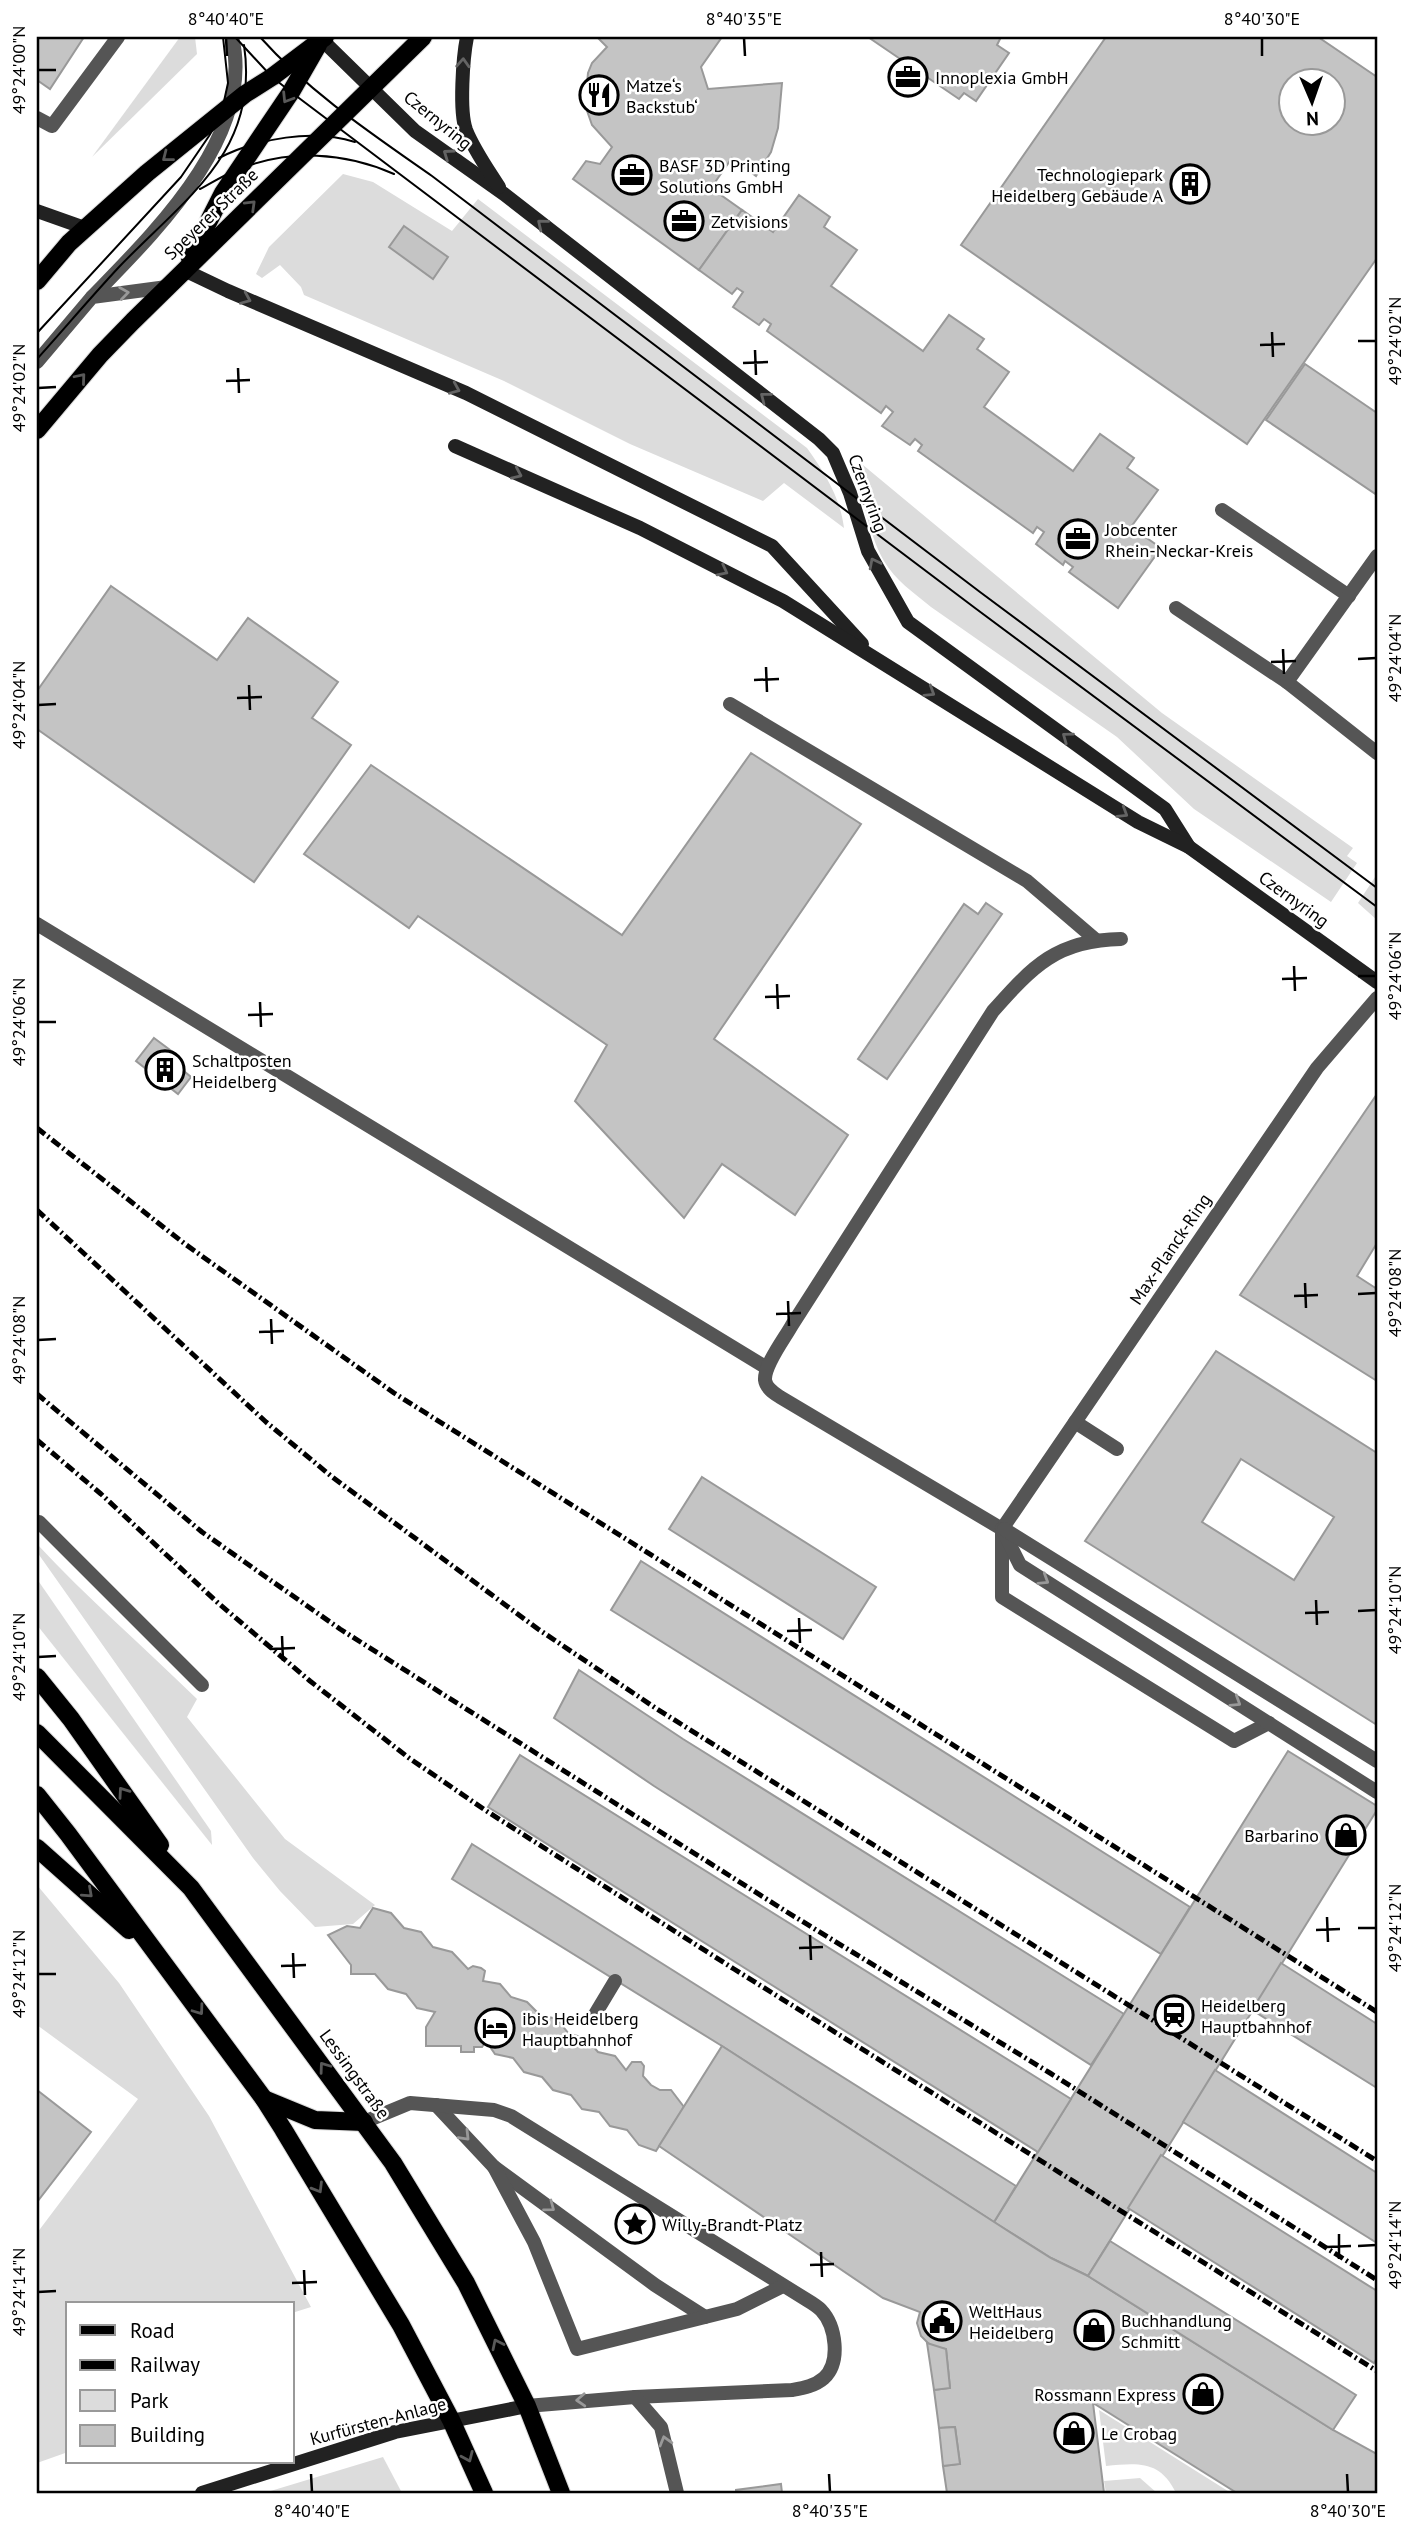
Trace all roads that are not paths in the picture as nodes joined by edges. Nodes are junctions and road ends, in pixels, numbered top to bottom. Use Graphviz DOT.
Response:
graph roads {
  1 [pos="118,37"];
  2 [pos="232,37"];
  3 [pos="423,37"];
  4 [pos="467,37"];
  5 [pos="322,38"];
  6 [pos="370,88"];
  7 [pos="232,106"];
  8 [pos="37,118"];
  9 [pos="504,194"];
  10 [pos="37,211"];
  11 [pos="85,228"];
  12 [pos="184,270"];
  13 [pos="37,281"];
  14 [pos="167,287"];
  15 [pos="92,297"];
  16 [pos="37,362"];
  17 [pos="37,430"];
  18 [pos="455,446"];
  19 [pos="1222,510"];
  20 [pos="1377,556"];
  21 [pos="1349,596"];
  22 [pos="1176,608"];
  23 [pos="873,655"];
  24 [pos="1287,682"];
  25 [pos="730,704"];
  26 [pos="1377,753"];
  27 [pos="1189,847"];
  28 [pos="37,924"];
  29 [pos="1121,939"];
  30 [pos="1096,940"];
  31 [pos="1377,982"];
  32 [pos="1377,998"];
  33 [pos="767,1368"];
  34 [pos="1075,1422"];
  35 [pos="1117,1449"];
  36 [pos="39,1522"];
  37 [pos="1002,1529"];
  38 [pos="37,1677"];
  39 [pos="202,1685"];
  40 [pos="1269,1723"];
  41 [pos="37,1733"];
  42 [pos="1377,1761"];
  43 [pos="1377,1792"];
  44 [pos="37,1795"];
  45 [pos="37,1848"];
  46 [pos="191,1888"];
  47 [pos="158,1955"];
  48 [pos="615,1981"];
  49 [pos="594,2016"];
  50 [pos="264,2099"];
  51 [pos="436,2105"];
  52 [pos="364,2122"];
  53 [pos="494,2167"];
  54 [pos="783,2286"];
  55 [pos="705,2317"];
  56 [pos="635,2397"];
  57 [pos="527,2406"];
  58 [pos="451,2420"];
  59 [pos="293,2464"];
  60 [pos="294,2464"];
  61 [pos="201,2493"];
  62 [pos="484,2493"];
  63 [pos="561,2493"];
  64 [pos="677,2493"];
  1 -- 8 [label="street"];
  2 -- 7 [label="street"];
  3 -- 6 [label="main road, Speyerer Straße"];
  9 -- 4 [label="main road, one-way"];
  5 -- 6 [label="main road, Czernyring"];
  5 -- 7 [label="main road"];
  5 -- 12 [label="main road, one-way"];
  9 -- 6 [label="main road, Czernyring, one-way"];
  12 -- 6 [label="main road, Speyerer Straße, one-way"];
  7 -- 11 [label="main road, one-way"];
  7 -- 15 [label="street"];
  27 -- 9 [label="main road, Czernyring, one-way"];
  10 -- 11 [label="main road"];
  11 -- 13 [label="main road"];
  12 -- 14 [label="main road, Speyerer Straße"];
  12 -- 23 [label="main road, Czernyring, one-way"];
  15 -- 14 [label="street, one-way"];
  17 -- 14 [label="main road, Speyerer Straße, one-way"];
  15 -- 16 [label="street"];
  18 -- 23 [label="main road, Czernyring, one-way"];
  19 -- 21 [label="street"];
  20 -- 21 [label="street"];
  21 -- 24 [label="street"];
  22 -- 24 [label="street"];
  23 -- 27 [label="main road, Czernyring, one-way"];
  24 -- 26 [label="street"];
  25 -- 30 [label="street"];
  27 -- 31 [label="main road, Czernyring"];
  28 -- 33 [label="street"];
  29 -- 30 [label="street"];
  30 -- 33 [label="street"];
  32 -- 34 [label="street, Max-Planck-Ring"];
  33 -- 37 [label="street"];
  34 -- 35 [label="street"];
  34 -- 37 [label="street, Max-Planck-Ring"];
  36 -- 39 [label="street"];
  37 -- 40 [label="street, one-way"];
  37 -- 40 [label="street"];
  37 -- 42 [label="street"];
  46 -- 38 [label="main road, one-way"];
  40 -- 43 [label="street"];
  41 -- 46 [label="main road, Lessingstraße"];
  44 -- 47 [label="main road"];
  45 -- 47 [label="main road, one-way"];
  52 -- 46 [label="main road, Lessingstraße, one-way"];
  47 -- 50 [label="main road, one-way"];
  48 -- 49 [label="street"];
  50 -- 52 [label="main road"];
  50 -- 58 [label="main road, one-way"];
  51 -- 52 [label="street"];
  51 -- 53 [label="street, one-way"];
  51 -- 54 [label="street"];
  57 -- 52 [label="main road, Lessingstraße, one-way"];
  53 -- 55 [label="street, one-way"];
  53 -- 55 [label="street"];
  54 -- 55 [label="street"];
  54 -- 56 [label="street"];
  56 -- 57 [label="street, one-way"];
  64 -- 56 [label="street, one-way"];
  57 -- 58 [label="main road, Kurfürsten-Anlage"];
  57 -- 63 [label="main road, Lessingstraße"];
  58 -- 60 [label="main road, Kurfürsten-Anlage"];
  58 -- 62 [label="main road, one-way"];
  59 -- 61 [label="main road, Kurfürsten-Anlage"];
}
